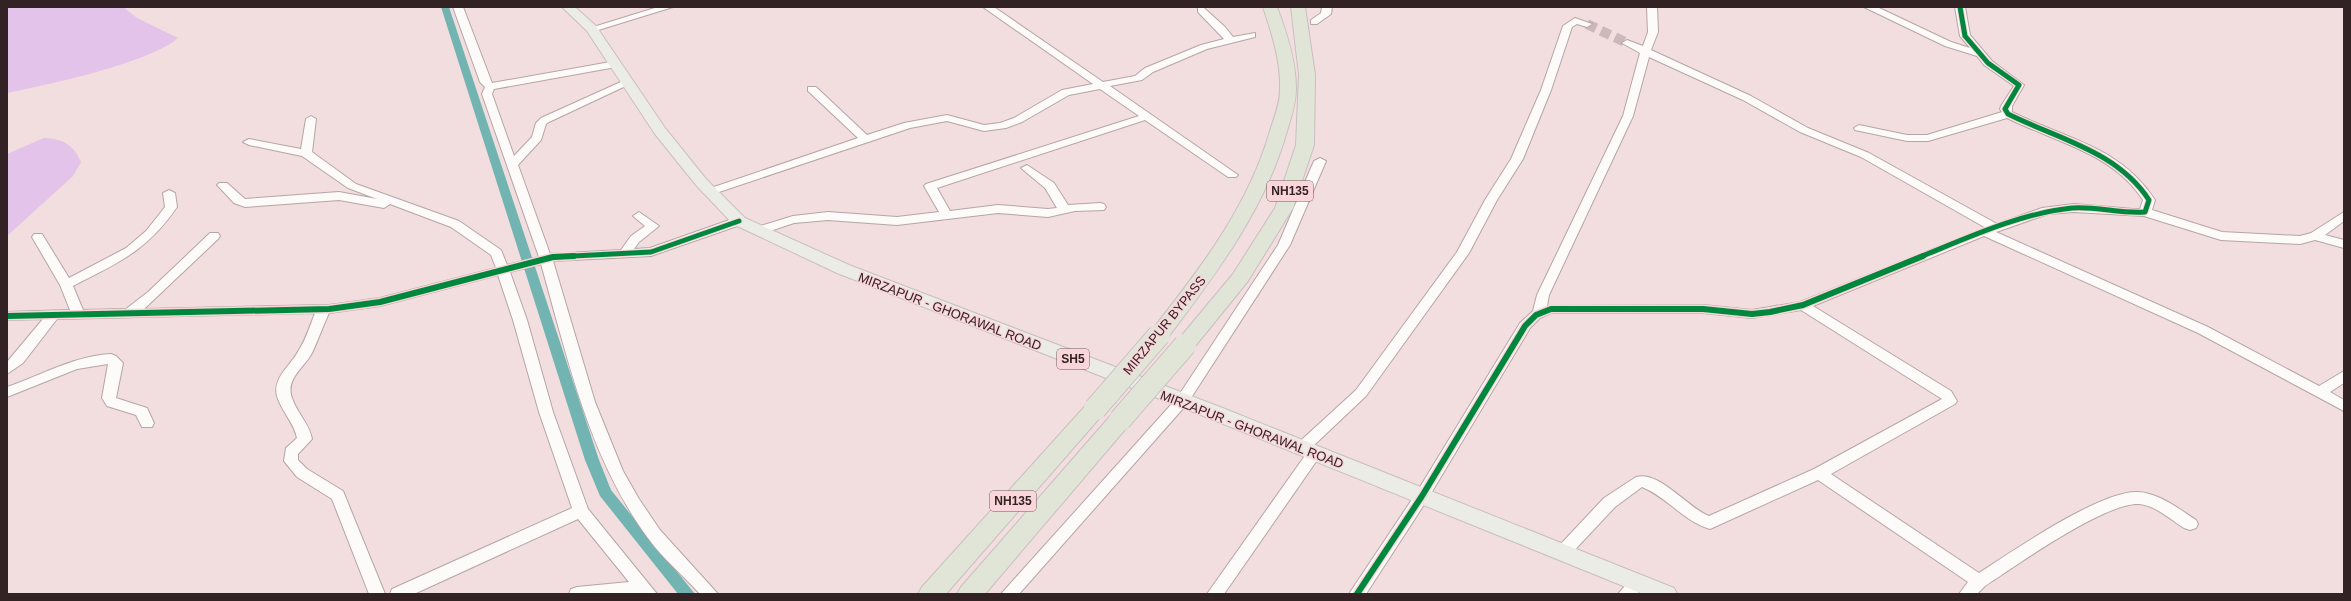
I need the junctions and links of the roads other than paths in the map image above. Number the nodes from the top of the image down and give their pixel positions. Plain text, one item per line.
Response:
1 (458, 7) edge
2 (568, 7) edge
3 (668, 7) edge
4 (988, 7) edge
5 (1270, 7) edge
6 (1298, 7) edge
7 (1327, 7) edge
8 (1652, 7) edge
9 (1869, 7) edge
10 (1960, 7) edge
11 (1201, 10) dead end
12 (1314, 22) dead end
13 (1587, 24) tunnel mouth
14 (592, 29) junction
15 (1252, 35) dead end
16 (1230, 40) junction
17 (1627, 43) tunnel mouth
18 (1646, 51) junction
19 (1980, 54) junction
20 (616, 64) junction
21 (627, 83) junction
22 (1103, 86) junction
23 (490, 87) junction
24 (812, 89) dead end
25 (2008, 114) junction
26 (1148, 116) junction
27 (311, 119) dead end
28 (1858, 128) dead end
29 (865, 139) junction
30 (249, 142) dead end
31 (306, 153) junction
32 (1320, 161) dead end
33 (511, 166) junction
34 (1027, 168) dead end
35 (1232, 175) dead end
36 (223, 186) dead end
37 (709, 192) junction
38 (169, 193) dead end
39 (404, 204) junction
40 (1100, 207) dead end
41 (1063, 209) junction
42 (2144, 212) junction
43 (639, 216) dead end
44 (947, 216) junction
45 (2344, 216) edge
46 (739, 221) junction
47 (758, 231) junction
48 (1992, 231) junction
49 (214, 236) dead end
50 (2315, 236) junction
51 (38, 237) dead end
52 (2344, 244) edge
53 (626, 252) junction
54 (540, 260) junction
55 (504, 270) junction
56 (66, 285) junction
57 (1803, 305) junction
58 (324, 309) junction
59 (1539, 312) junction
60 (130, 313) junction
61 (78, 314) junction
62 (53, 315) junction
63 (7, 316) edge
64 (7, 369) edge
65 (2344, 376) edge
66 (7, 392) edge
67 (2320, 392) junction
68 (1182, 401) junction
69 (2344, 406) edge
70 (147, 423) dead end
71 (1308, 450) junction
72 (1819, 473) junction
73 (1422, 496) junction
74 (581, 511) junction
75 (2190, 524) dead end
76 (1563, 552) junction
77 (1979, 581) junction
78 (1632, 589) edge
79 (646, 591) edge
80 (378, 594) edge
81 (398, 594) edge
82 (577, 594) edge
83 (710, 594) edge
84 (931, 594) edge
85 (970, 594) edge
86 (1009, 594) edge
87 (1216, 594) edge
88 (1357, 594) edge
89 (1666, 594) edge
90 (1967, 594) edge

1 - 23 street
2 - 14 main road, MIRZAPUR - GHORAWAL ROAD / SH5
3 - 14 street
4 - 22 street
5 - 84 highway, MIRZAPUR BYPASS / NH135, bridge
6 - 85 highway, MIRZAPUR BYPASS / NH135, bridge
7 - 12 street
8 - 18 street
9 - 19 street
10 - 19 street
11 - 16 street
13 - 71 street
14 - 20 main road, MIRZAPUR - GHORAWAL ROAD / SH5
15 - 16 street
16 - 22 street
17 - 18 street
18 - 48 street
18 - 59 street
19 - 25 street
20 - 21 main road, MIRZAPUR - GHORAWAL ROAD / SH5
20 - 23 street
21 - 33 street
21 - 37 main road, MIRZAPUR - GHORAWAL ROAD / SH5
22 - 26 street
22 - 29 street
23 - 33 street
24 - 29 street
25 - 28 street
25 - 42 street
26 - 35 street
26 - 44 street
27 - 31 street
29 - 37 street
30 - 31 street
31 - 39 street
32 - 68 street
33 - 54 street
34 - 41 street
36 - 39 street
37 - 46 main road, MIRZAPUR - GHORAWAL ROAD / SH5
38 - 56 street
39 - 55 street
40 - 41 street
41 - 44 street
42 - 48 street
42 - 50 street
43 - 53 street
44 - 47 street
45 - 50 street
46 - 47 main road, MIRZAPUR - GHORAWAL ROAD / SH5
46 - 53 street
47 - 68 main road, MIRZAPUR - GHORAWAL ROAD / SH5
48 - 57 street
48 - 67 street
49 - 60 street
50 - 52 street
51 - 56 street
53 - 54 street
54 - 55 street
54 - 83 street
55 - 58 street
55 - 74 street
56 - 61 street
57 - 59 street
57 - 72 street
58 - 60 street
58 - 80 street
59 - 73 street
60 - 61 street
61 - 62 street
62 - 63 street
62 - 64 street
65 - 67 street
66 - 70 street
67 - 69 street
68 - 71 main road, MIRZAPUR - GHORAWAL ROAD / SH5
68 - 86 street
71 - 73 main road, MIRZAPUR - GHORAWAL ROAD / SH5
71 - 87 street
72 - 76 street
72 - 77 street
73 - 76 main road, MIRZAPUR - GHORAWAL ROAD / SH5
73 - 88 street
74 - 79 street
74 - 81 street
75 - 77 street
76 - 78 main road, MIRZAPUR - GHORAWAL ROAD / SH5
77 - 90 street
78 - 89 main road, MIRZAPUR - GHORAWAL ROAD / SH5
79 - 82 street

